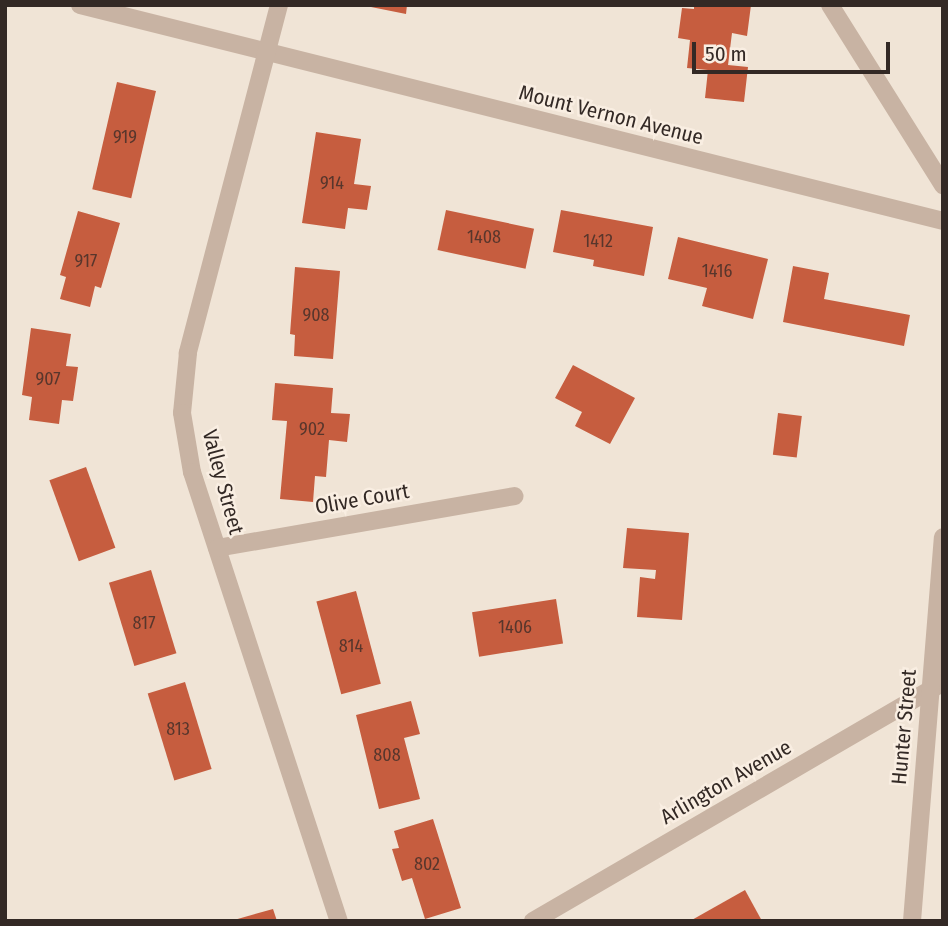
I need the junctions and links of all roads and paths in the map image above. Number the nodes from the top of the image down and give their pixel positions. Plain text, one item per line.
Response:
1 (80, 5) edge
2 (279, 5) edge
3 (830, 5) edge
4 (268, 53) junction
5 (943, 185) edge
6 (943, 220) edge
7 (514, 496) dead end
8 (943, 537) edge
9 (217, 548) junction
10 (936, 686) edge
11 (339, 921) edge
12 (533, 921) edge
13 (912, 921) edge

1 - 4 street, Mount Vernon Avenue
2 - 4 street, Valley Street
3 - 5 street
4 - 6 street, Mount Vernon Avenue
4 - 9 street, Valley Street
7 - 9 street, Olive Court
8 - 10 street, Hunter Street
9 - 11 street, Valley Street
10 - 12 street, Arlington Avenue
10 - 13 street, Hunter Street

